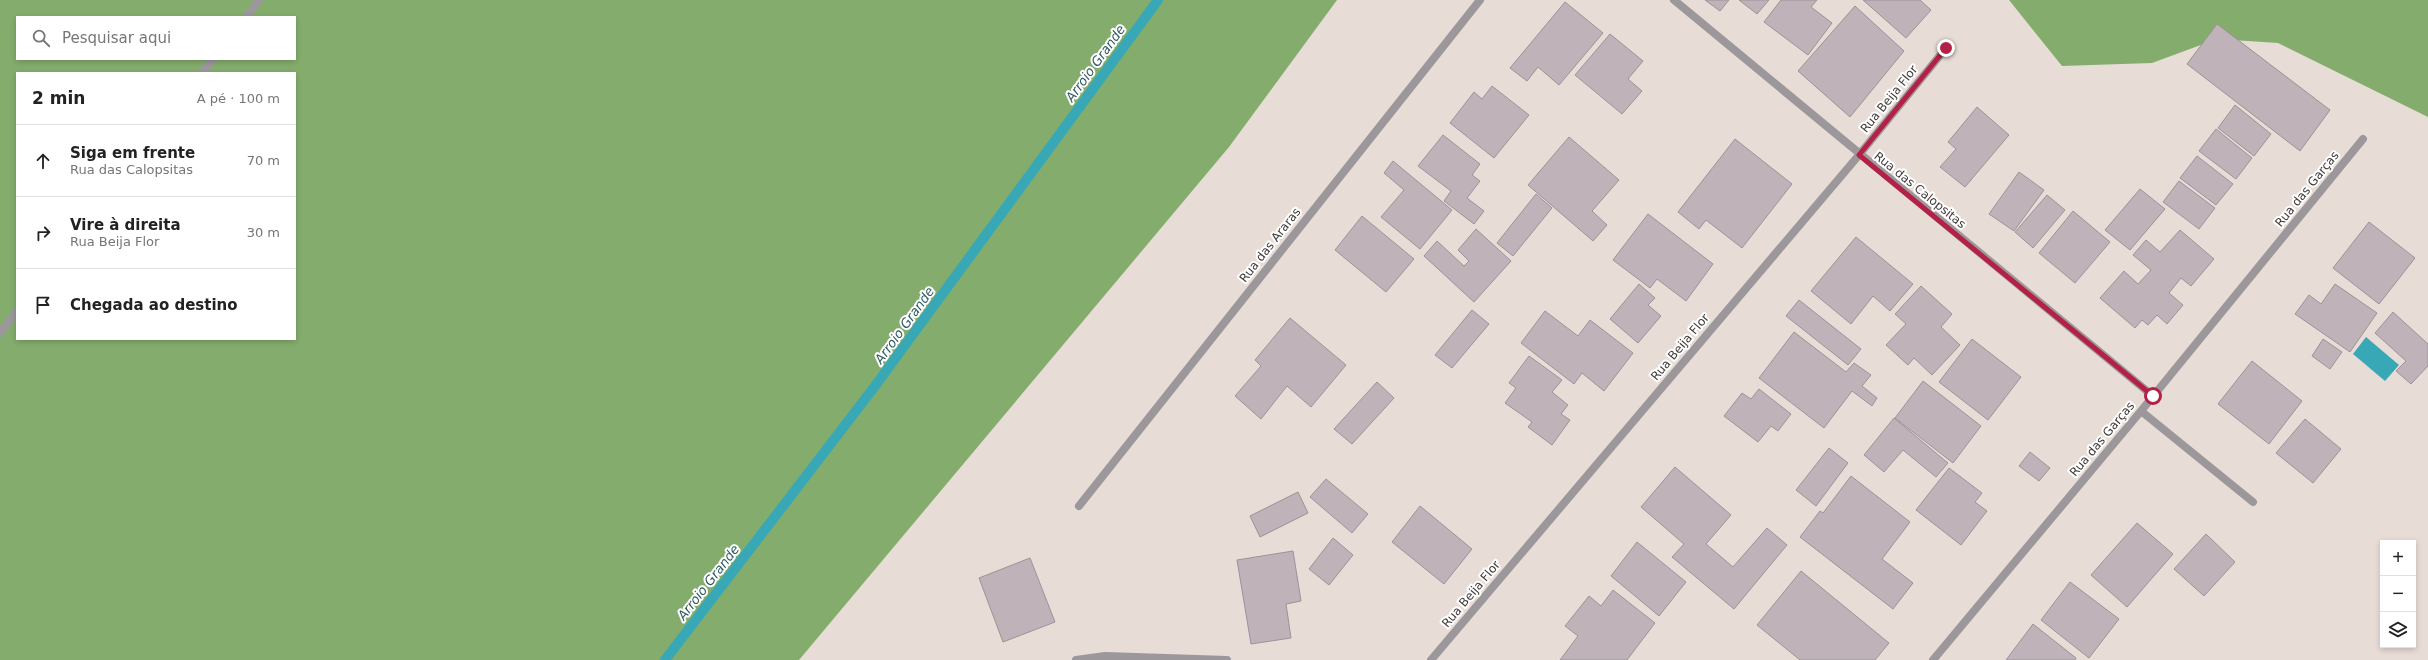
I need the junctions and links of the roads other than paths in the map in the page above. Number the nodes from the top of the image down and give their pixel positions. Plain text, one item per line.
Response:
1 (259, 0) edge
2 (1480, 0) edge
3 (1674, 0) edge
4 (247, 16) edge
5 (1946, 48) dead end
6 (212, 60) edge
7 (203, 72) edge
8 (2363, 139) dead end
9 (1859, 155) junction
10 (16, 312) edge
11 (0, 333) edge
12 (2153, 396) junction
13 (2141, 411) junction
14 (2253, 502) dead end
15 (1079, 506) dead end
16 (1076, 660) edge
17 (1227, 660) edge
18 (1431, 660) edge
19 (1933, 660) edge

1 - 4 street
2 - 15 street, Rua das Araras
3 - 9 street, Rua das Calopsitas
5 - 9 street, Rua Beija Flor
6 - 7 street
8 - 12 street, Rua das Garças
9 - 12 street, Rua das Calopsitas
9 - 18 street, Rua Beija Flor
10 - 11 street
12 - 13 street, Rua das Garças
13 - 14 street
13 - 19 street, Rua das Garças
16 - 17 street

